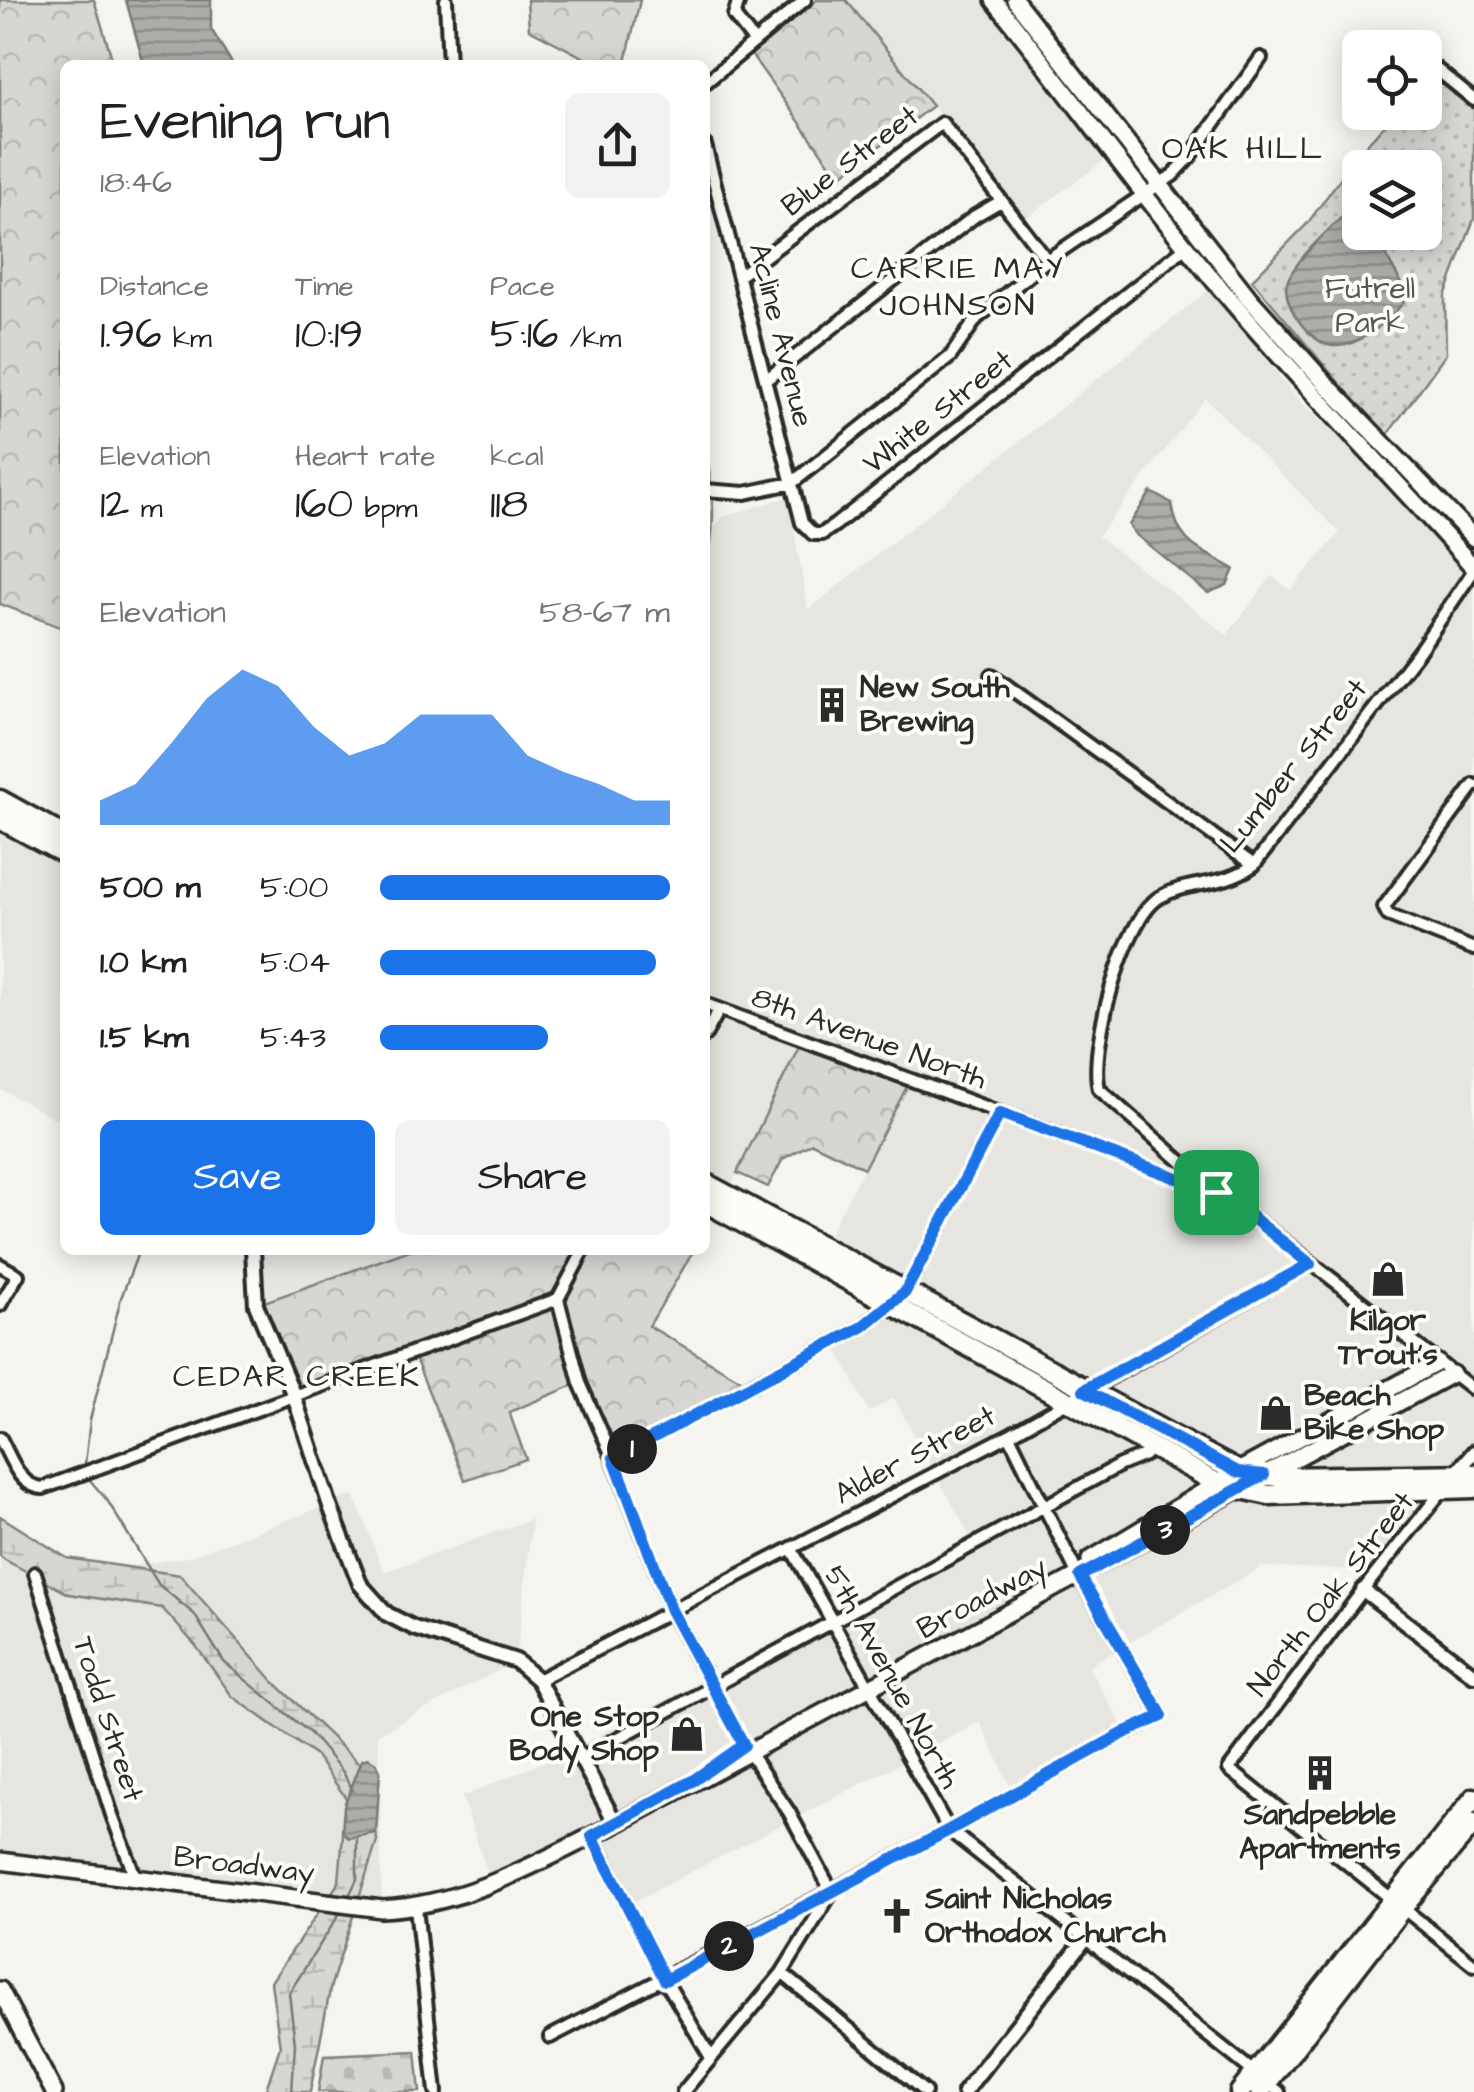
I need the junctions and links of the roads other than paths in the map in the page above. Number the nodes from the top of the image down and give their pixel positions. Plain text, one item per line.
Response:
1 (446, 0) edge
2 (739, 0) edge
3 (805, 0) edge
4 (994, 0) edge
5 (1015, 0) edge
6 (754, 40) junction
7 (1261, 58) dead end
8 (449, 60) edge
9 (1442, 73) edge
10 (710, 79) edge
11 (1474, 100) edge
12 (710, 164) edge
13 (1158, 184) junction
14 (1142, 194) junction
15 (1000, 202) junction
16 (1186, 247) junction
17 (1047, 260) junction
18 (740, 275) junction
19 (767, 379) junction
20 (792, 483) junction
21 (710, 490) edge
22 (813, 534) joint
23 (1474, 538) edge
24 (1474, 569) edge
25 (992, 676) dead end
26 (1474, 785) edge
27 (0, 800) edge
28 (0, 819) edge
29 (60, 833) edge
30 (60, 851) edge
31 (1254, 865) junction
32 (1474, 949) edge
33 (710, 1006) edge
34 (719, 1010) junction
35 (710, 1026) edge
36 (1000, 1113) junction
37 (710, 1186) edge
38 (1216, 1192) junction
39 (710, 1204) edge
40 (254, 1255) edge
41 (581, 1255) edge
42 (1310, 1264) junction
43 (0, 1265) edge
44 (558, 1298) junction
45 (898, 1298) junction
46 (0, 1306) edge
47 (1437, 1363) junction
48 (1452, 1374) junction
49 (1474, 1390) edge
50 (1077, 1395) junction
51 (294, 1396) junction
52 (1008, 1435) junction
53 (0, 1438) edge
54 (1152, 1445) junction
55 (1474, 1452) edge
56 (614, 1458) junction
57 (1264, 1475) junction
58 (1458, 1479) edge
59 (1238, 1480) junction
60 (1218, 1484) junction
61 (1474, 1488) edge
62 (1044, 1507) junction
63 (791, 1548) junction
64 (35, 1573) dead end
65 (1078, 1573) junction
66 (1363, 1590) junction
67 (671, 1610) junction
68 (833, 1622) junction
69 (1474, 1675) edge
70 (538, 1680) junction
71 (868, 1684) junction
72 (712, 1686) junction
73 (747, 1749) junction
74 (580, 1759) junction
75 (1474, 1798) edge
76 (1474, 1823) edge
77 (616, 1824) junction
78 (949, 1830) junction
79 (592, 1836) junction
80 (0, 1862) edge
81 (136, 1880) junction
82 (832, 1892) junction
83 (1398, 1904) junction
84 (416, 1908) junction
85 (1087, 1936) junction
86 (1474, 1965) edge
87 (782, 1973) junction
88 (665, 1980) junction
89 (0, 1990) edge
90 (550, 2038) dead end
91 (710, 2056) junction
92 (1266, 2085) edge
93 (54, 2092) edge
94 (436, 2092) edge
95 (683, 2092) edge
96 (925, 2092) edge
97 (964, 2092) edge
98 (1240, 2092) edge

1 - 8 street
2 - 6 street
3 - 6 street
4 - 14 main road
5 - 13 main road
6 - 10 street
7 - 13 street
9 - 11 street
12 - 18 street, Acline Avenue
13 - 14 street
13 - 23 main road
14 - 16 main road
14 - 17 street
15 - 17 street
15 - 18 street, Blue Street
15 - 19 street
16 - 22 street, White Street
16 - 24 main road
17 - 20 street
18 - 19 street, Acline Avenue
19 - 20 street, Acline Avenue
20 - 21 street
20 - 22 street, Acline Avenue
24 - 31 street, Lumber Street
25 - 31 street
26 - 32 street
27 - 29 main road
28 - 30 main road
31 - 38 street, Lumber Street
33 - 34 street, 8th Avenue North
34 - 35 street
34 - 36 street, 8th Avenue North
36 - 38 street, 8th Avenue North
36 - 45 street
37 - 45 main road
38 - 42 street, 8th Avenue North
39 - 45 main road
40 - 51 street
41 - 44 street
42 - 47 street, 8th Avenue North
42 - 50 street, Alder Street
43 - 46 street
44 - 51 street
44 - 56 street
45 - 50 main road
45 - 56 street
47 - 48 street, 8th Avenue North
47 - 59 main road, Broadway
48 - 49 street, 8th Avenue North
48 - 57 main road
50 - 52 street, Alder Street
50 - 54 main road
50 - 59 main road
51 - 53 street
51 - 70 street
52 - 62 street
52 - 63 street, Alder Street
54 - 60 main road
54 - 62 street
55 - 58 street, North Oak Street
56 - 67 street
57 - 58 main road
57 - 59 main road
58 - 59 main road
58 - 61 main road
58 - 66 street, North Oak Street
59 - 60 main road
59 - 65 main road, Broadway
60 - 65 main road, Broadway
62 - 65 street
62 - 68 street
63 - 67 street, Alder Street
63 - 68 street, 5th Avenue North
64 - 81 street, Todd Street
65 - 71 main road, Broadway
65 - 78 street
66 - 69 street
66 - 83 street, North Oak Street
67 - 70 street, Alder Street
67 - 72 street
68 - 71 street, 5th Avenue North
68 - 72 street
70 - 74 street
71 - 73 main road, Broadway
71 - 78 street, 5th Avenue North
72 - 73 street
72 - 74 street
73 - 77 main road, Broadway
73 - 82 street
74 - 77 street
75 - 83 main road
76 - 83 main road
77 - 79 main road, Broadway
78 - 82 street
78 - 85 street, 5th Avenue North
79 - 84 main road, Broadway
79 - 88 street
80 - 81 main road, Broadway
81 - 84 main road, Broadway
82 - 87 street
82 - 88 street
83 - 86 street
83 - 92 main road
84 - 94 street
85 - 92 street, 5th Avenue North
85 - 97 street
87 - 91 street
87 - 96 street
88 - 90 street
88 - 91 street
89 - 93 main road
91 - 95 street
92 - 98 main road

